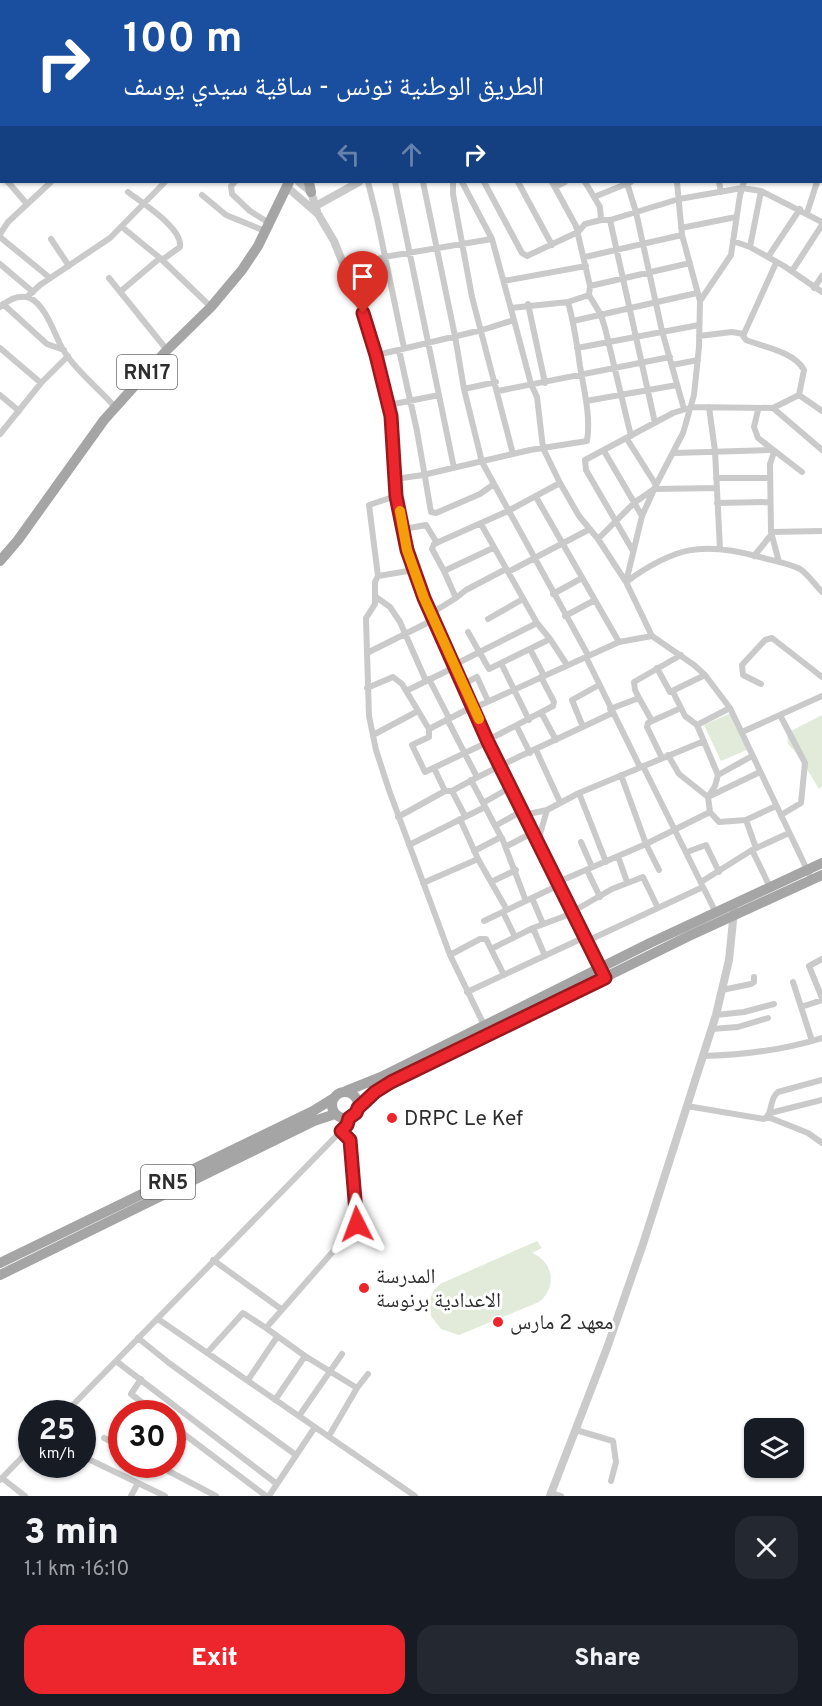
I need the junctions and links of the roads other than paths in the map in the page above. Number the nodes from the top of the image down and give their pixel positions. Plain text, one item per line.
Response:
1 (9, 183) edge
2 (50, 183) edge
3 (164, 183) edge
4 (234, 183) edge
5 (285, 183) edge
6 (354, 183) edge
7 (368, 183) edge
8 (395, 183) edge
9 (423, 183) edge
10 (453, 183) edge
11 (463, 183) edge
12 (485, 183) edge
13 (519, 183) edge
14 (586, 183) edge
15 (625, 183) edge
16 (677, 183) edge
17 (719, 183) edge
18 (818, 183) edge
19 (554, 184) edge
20 (743, 185) edge
21 (310, 187) edge
22 (761, 191) junction
23 (128, 192) dead end
24 (721, 192) junction
25 (202, 195) dead end
26 (594, 197) junction
27 (679, 200) junction
28 (27, 204) junction
29 (144, 204) junction
30 (315, 209) junction
31 (800, 209) junction
32 (636, 212) junction
33 (807, 213) junction
34 (736, 217) junction
35 (601, 220) junction
36 (610, 220) junction
37 (822, 223) edge
38 (123, 227) junction
39 (267, 227) junction
40 (681, 231) junction
41 (578, 232) junction
42 (0, 236) edge
43 (492, 238) junction
44 (51, 239) dead end
45 (733, 241) junction
46 (462, 244) junction
47 (644, 244) junction
48 (552, 245) junction
49 (750, 247) junction
50 (436, 248) junction
51 (616, 249) junction
52 (409, 253) junction
53 (384, 257) junction
54 (585, 257) junction
55 (768, 257) junction
56 (161, 259) junction
57 (776, 262) junction
58 (690, 263) junction
59 (0, 264) edge
60 (69, 266) junction
61 (586, 266) junction
62 (347, 269) junction
63 (792, 271) junction
64 (649, 273) junction
65 (822, 276) edge
66 (50, 278) junction
67 (109, 278) dead end
68 (623, 278) junction
69 (504, 281) junction
70 (590, 286) junction
71 (814, 288) junction
72 (121, 291) junction
73 (822, 292) edge
74 (697, 293) junction
75 (30, 294) junction
76 (589, 295) junction
77 (700, 301) junction
78 (568, 302) junction
79 (657, 302) junction
80 (528, 304) junction
81 (2, 305) edge
82 (211, 307) junction
83 (630, 307) junction
84 (511, 308) junction
85 (601, 315) junction
86 (514, 320) junction
87 (573, 321) junction
88 (699, 325) junction
89 (482, 330) junction
90 (662, 331) junction
91 (744, 334) junction
92 (455, 336) junction
93 (637, 336) junction
94 (699, 336) junction
95 (427, 342) junction
96 (608, 342) junction
97 (0, 348) edge
98 (577, 348) junction
99 (402, 349) junction
100 (167, 350) junction
101 (66, 353) junction
102 (376, 355) junction
103 (698, 360) junction
104 (671, 361) junction
105 (642, 363) junction
106 (615, 370) junction
107 (582, 376) junction
108 (496, 382) junction
109 (41, 383) junction
110 (545, 383) junction
111 (531, 384) junction
112 (676, 385) junction
113 (464, 389) junction
114 (498, 391) junction
115 (649, 391) junction
116 (0, 395) edge
117 (439, 395) junction
118 (799, 395) junction
119 (621, 396) junction
120 (410, 400) junction
121 (586, 401) junction
122 (389, 405) junction
123 (115, 407) junction
124 (692, 407) junction
125 (709, 407) junction
126 (773, 408) junction
127 (684, 409) junction
128 (758, 410) junction
129 (19, 411) junction
130 (822, 411) edge
131 (655, 423) junction
132 (0, 434) edge
133 (629, 437) junction
134 (587, 441) junction
135 (543, 448) junction
136 (822, 450) edge
137 (604, 451) junction
138 (716, 451) junction
139 (772, 451) junction
140 (674, 453) junction
141 (513, 454) junction
142 (590, 456) junction
143 (482, 462) junction
144 (454, 468) junction
145 (802, 472) dead end
146 (423, 475) junction
147 (716, 478) junction
148 (770, 478) junction
149 (395, 479) junction
150 (560, 483) junction
151 (494, 484) junction
152 (655, 487) junction
153 (717, 488) junction
154 (396, 496) junction
155 (536, 496) junction
156 (770, 502) junction
157 (634, 503) junction
158 (717, 503) junction
159 (508, 511) junction
160 (642, 516) junction
161 (616, 521) junction
162 (481, 524) junction
163 (404, 529) junction
164 (590, 529) junction
165 (822, 531) edge
166 (771, 534) junction
167 (598, 539) junction
168 (437, 543) junction
169 (562, 544) junction
170 (493, 548) junction
171 (720, 549) junction
172 (633, 551) junction
173 (754, 556) junction
174 (534, 559) junction
175 (0, 561) edge
176 (779, 562) junction
177 (414, 570) junction
178 (444, 571) junction
179 (507, 571) junction
180 (378, 576) junction
181 (582, 578) junction
182 (626, 582) junction
183 (822, 592) edge
184 (553, 594) junction
185 (376, 597) junction
186 (456, 598) junction
187 (523, 598) junction
188 (596, 600) junction
189 (565, 616) junction
190 (432, 617) junction
191 (488, 619) dead end
192 (537, 623) junction
193 (468, 632) dead end
194 (404, 633) junction
195 (652, 636) junction
196 (550, 639) junction
197 (619, 642) junction
198 (530, 649) junction
199 (479, 651) junction
200 (367, 653) junction
201 (681, 655) junction
202 (587, 656) junction
203 (501, 663) junction
204 (567, 665) junction
205 (455, 666) junction
206 (657, 668) junction
207 (705, 675) junction
208 (542, 676) junction
209 (822, 677) edge
210 (427, 680) junction
211 (463, 684) junction
212 (761, 684) dead end
213 (599, 685) junction
214 (368, 688) junction
215 (513, 689) junction
216 (406, 691) junction
217 (673, 692) junction
218 (822, 696) edge
219 (639, 698) junction
220 (488, 701) junction
221 (474, 707) junction
222 (681, 708) junction
223 (730, 708) junction
224 (418, 711) junction
225 (611, 711) junction
226 (542, 714) junction
227 (780, 715) junction
228 (448, 718) junction
229 (529, 720) junction
230 (652, 721) junction
231 (697, 725) junction
232 (516, 727) junction
233 (583, 727) junction
234 (429, 729) junction
235 (742, 732) junction
236 (373, 735) junction
237 (556, 740) junction
238 (488, 741) junction
239 (704, 741) junction
240 (533, 751) junction
241 (465, 753) junction
242 (752, 756) junction
243 (665, 757) junction
244 (501, 765) junction
245 (641, 767) junction
246 (434, 768) junction
247 (760, 772) junction
248 (718, 775) junction
249 (621, 776) junction
250 (474, 778) junction
251 (512, 787) junction
252 (448, 791) junction
253 (579, 793) junction
254 (708, 797) junction
255 (560, 802) junction
256 (484, 805) junction
257 (776, 806) junction
258 (547, 810) junction
259 (710, 812) junction
260 (523, 813) junction
261 (781, 815) junction
262 (398, 817) junction
263 (462, 817) junction
264 (746, 820) junction
265 (495, 826) junction
266 (674, 830) junction
267 (789, 833) junction
268 (536, 836) junction
269 (501, 837) junction
270 (580, 842) dead end
271 (646, 844) junction
272 (409, 845) junction
273 (507, 846) junction
274 (754, 849) junction
275 (474, 851) junction
276 (687, 852) junction
277 (618, 856) junction
278 (478, 859) junction
279 (606, 862) junction
280 (822, 863) edge
281 (590, 869) junction
282 (516, 870) junction
283 (659, 870) dead end
284 (719, 872) junction
285 (814, 875) edge
286 (492, 882) junction
287 (627, 882) junction
288 (423, 883) junction
289 (559, 884) junction
290 (702, 884) junction
291 (770, 888) junction
292 (600, 897) junction
293 (529, 899) junction
294 (734, 905) junction
295 (658, 908) junction
296 (505, 911) junction
297 (572, 911) junction
298 (734, 916) junction
299 (718, 917) junction
300 (484, 921) dead end
301 (543, 924) junction
302 (533, 928) junction
303 (515, 937) junction
304 (586, 939) junction
305 (491, 949) junction
306 (450, 955) junction
307 (545, 956) junction
308 (822, 959) edge
309 (603, 973) junction
310 (504, 975) junction
311 (754, 977) dead end
312 (793, 982) dead end
313 (722, 990) junction
314 (467, 992) junction
315 (822, 999) edge
316 (774, 1004) dead end
317 (801, 1007) junction
318 (716, 1015) junction
319 (768, 1018) dead end
320 (484, 1025) junction
321 (711, 1029) junction
322 (822, 1038) edge
323 (812, 1041) junction
324 (702, 1056) junction
325 (822, 1080) edge
326 (346, 1091) junction
327 (334, 1098) junction
328 (822, 1100) edge
329 (687, 1106) junction
330 (358, 1108) junction
331 (769, 1115) junction
332 (342, 1122) junction
333 (822, 1143) edge
334 (213, 1260) junction
335 (0, 1263) edge
336 (0, 1275) edge
337 (281, 1309) junction
338 (158, 1318) junction
339 (266, 1328) junction
340 (277, 1337) junction
341 (138, 1338) junction
342 (207, 1353) junction
343 (342, 1354) dead end
344 (305, 1356) junction
345 (116, 1360) junction
346 (330, 1371) junction
347 (368, 1374) dead end
348 (141, 1379) junction
349 (248, 1380) junction
350 (357, 1388) junction
351 (77, 1400) edge
352 (139, 1400) edge
353 (275, 1400) junction
354 (299, 1416) junction
355 (315, 1427) junction
356 (576, 1430) junction
357 (186, 1435) edge
358 (329, 1436) junction
359 (104, 1438) dead end
360 (108, 1440) edge
361 (296, 1455) junction
362 (18, 1461) edge
363 (96, 1463) edge
364 (182, 1478) edge
365 (1, 1479) edge
366 (611, 1481) dead end
367 (138, 1483) junction
368 (277, 1484) junction
369 (551, 1494) edge
370 (25, 1496) edge
371 (131, 1496) edge
372 (165, 1496) edge
373 (216, 1496) edge
374 (268, 1496) edge
375 (415, 1496) edge
376 (561, 1496) edge

1 - 28 street
2 - 28 street
3 - 29 street
4 - 39 street
5 - 30 street
5 - 39 main road, RN17
6 - 30 street
7 - 53 street
8 - 52 street
9 - 50 street
10 - 46 street
11 - 43 street
12 - 48 street
13 - 48 street
14 - 26 street
15 - 26 street
15 - 32 street
16 - 27 street
17 - 24 street
18 - 33 street
19 - 41 street
20 - 22 street
20 - 24 street
20 - 34 street
21 - 30 street
22 - 31 street
22 - 49 street
23 - 29 street
24 - 27 street
25 - 39 street
26 - 35 street
27 - 32 street
27 - 40 street
28 - 42 street
29 - 38 street
29 - 56 street
30 - 62 street
31 - 33 street
31 - 55 street
32 - 36 street
32 - 47 street
33 - 37 street
34 - 40 street
34 - 45 street
35 - 36 street
35 - 41 street
36 - 51 street
37 - 63 street
38 - 56 street
38 - 60 street
39 - 82 main road, RN17
40 - 47 street
40 - 58 street
41 - 48 street
41 - 54 street
42 - 66 street
43 - 46 street
43 - 69 street
44 - 60 street
45 - 49 street
45 - 77 street
46 - 50 street
46 - 89 street
47 - 51 street
47 - 64 street
49 - 55 street
50 - 52 street
50 - 92 street
51 - 54 street
51 - 68 street
52 - 53 street
52 - 95 street
53 - 62 street
53 - 99 street
54 - 61 street
55 - 57 street
56 - 72 street
56 - 82 street
57 - 63 street
57 - 91 street
58 - 64 street
58 - 74 street
59 - 75 street
60 - 66 street
61 - 69 street
61 - 70 street
62 - 102 street
63 - 71 street
64 - 68 street
64 - 79 street
65 - 71 street
66 - 75 street
67 - 72 street
68 - 70 street
68 - 83 street
69 - 84 street
70 - 76 street
71 - 73 street
72 - 100 street
74 - 77 street
74 - 79 street
75 - 81 street
75 - 101 street
76 - 78 street
76 - 85 street
77 - 88 street
78 - 80 street
78 - 87 street
79 - 83 street
79 - 90 street
80 - 84 street
80 - 110 street
81 - 101 street
82 - 100 main road, RN17
83 - 85 street
83 - 93 street
84 - 86 street
85 - 87 street
85 - 96 street
86 - 89 street
86 - 111 street
87 - 98 street
88 - 90 street
88 - 94 street
89 - 92 street
89 - 108 street
90 - 93 street
90 - 104 street
91 - 94 street
91 - 118 street
92 - 95 street
92 - 113 street
93 - 96 street
93 - 105 street
94 - 103 street
95 - 99 street
95 - 117 street
96 - 98 street
96 - 106 street
97 - 109 street
98 - 107 street
99 - 102 street
99 - 120 street
100 - 123 main road, RN17
101 - 109 street
101 - 123 street
102 - 122 street
103 - 104 street
103 - 124 street
104 - 105 street
104 - 112 street
105 - 106 street
105 - 115 street
106 - 107 street
106 - 119 street
107 - 110 street
107 - 121 street
108 - 113 street
108 - 114 street
109 - 129 street
110 - 111 street
111 - 114 street
111 - 135 street
112 - 115 street
112 - 127 street
113 - 143 street
114 - 141 street
115 - 119 street
115 - 131 street
116 - 129 street
117 - 120 street
117 - 144 street
118 - 126 street
118 - 130 street
119 - 121 street
119 - 133 street
120 - 122 street
120 - 146 street
121 - 134 street
122 - 149 street
123 - 175 main road, RN17
124 - 125 street
124 - 127 street
124 - 140 street
125 - 128 street
125 - 138 street
126 - 128 street
126 - 136 street
127 - 131 street
128 - 139 street
129 - 132 street
131 - 133 street
133 - 137 street
133 - 152 street
134 - 135 street
134 - 142 street
135 - 141 street
135 - 150 street
137 - 142 street
137 - 157 street
138 - 139 street
138 - 140 street
138 - 147 street
139 - 145 street
139 - 148 street
140 - 152 street
141 - 143 street
142 - 161 street
143 - 144 street
143 - 151 street
144 - 146 street
146 - 149 street
146 - 151 street
147 - 148 street
147 - 153 street
148 - 156 street
149 - 154 street
150 - 155 street
150 - 164 street
151 - 159 street
152 - 153 street
152 - 157 street
152 - 160 street
153 - 158 street
154 - 163 street
154 - 180 street
155 - 159 street
155 - 169 street
156 - 158 street
156 - 166 street
157 - 160 street
157 - 161 street
158 - 171 street
159 - 162 street
159 - 174 street
160 - 172 street
161 - 167 street
161 - 172 street
162 - 168 street
162 - 170 street
163 - 168 street
163 - 177 street
164 - 167 street
164 - 169 street
165 - 166 street
166 - 173 street
166 - 176 street
167 - 182 street
168 - 178 street
169 - 174 street
169 - 181 street
170 - 178 street
170 - 179 street
171 - 173 street
171 - 182 street
172 - 182 street
173 - 176 street
174 - 179 street
174 - 184 street
176 - 183 street
177 - 180 street
177 - 190 street
178 - 186 street
179 - 186 street
179 - 187 street
180 - 185 street
181 - 184 street
181 - 188 street
182 - 195 street
184 - 189 street
185 - 194 street
185 - 200 street
186 - 190 street
187 - 191 street
187 - 192 street
188 - 189 street
188 - 197 street
189 - 202 street
190 - 194 street
190 - 205 street
192 - 196 street
192 - 199 street
193 - 199 street
194 - 200 street
194 - 210 street
195 - 197 street
195 - 201 street
196 - 198 street
196 - 204 street
197 - 202 street
198 - 203 street
198 - 208 street
199 - 203 street
199 - 205 street
200 - 214 street
201 - 206 street
201 - 207 street
202 - 204 street
202 - 213 street
203 - 215 street
204 - 208 street
205 - 210 street
205 - 211 street
206 - 217 street
206 - 219 street
207 - 217 street
207 - 223 street
208 - 215 street
208 - 226 street
209 - 212 street
210 - 216 street
210 - 228 street
211 - 220 street
211 - 221 street
213 - 225 street
213 - 233 street
214 - 216 street
214 - 236 street
215 - 220 street
215 - 229 street
216 - 224 street
217 - 222 street
218 - 227 street
219 - 225 street
219 - 230 street
220 - 221 street
221 - 228 street
221 - 238 street
222 - 230 street
222 - 231 street
223 - 231 street
223 - 235 street
224 - 234 street
224 - 236 street
225 - 233 street
225 - 245 street
226 - 229 street
226 - 237 street
227 - 235 street
227 - 261 street
228 - 234 street
228 - 241 street
229 - 232 street
230 - 243 street
231 - 239 street
232 - 238 street
232 - 240 street
233 - 237 street
234 - 246 street
235 - 242 street
236 - 262 street
237 - 240 street
238 - 241 street
238 - 244 street
239 - 243 street
239 - 248 street
240 - 244 street
240 - 255 street
241 - 246 street
241 - 250 street
242 - 247 street
242 - 248 street
243 - 245 street
243 - 254 street
244 - 250 street
244 - 251 street
245 - 249 street
245 - 266 street
246 - 252 street
247 - 254 street
247 - 257 street
248 - 254 street
249 - 253 street
249 - 271 street
250 - 252 street
250 - 256 street
251 - 256 street
251 - 260 street
252 - 262 street
252 - 263 street
253 - 255 street
253 - 279 street
254 - 259 street
255 - 258 street
256 - 263 street
256 - 265 street
257 - 261 street
257 - 264 street
258 - 260 street
258 - 268 street
259 - 264 street
259 - 266 street
260 - 265 street
260 - 268 street
261 - 267 street
262 - 272 street
263 - 272 street
263 - 275 street
264 - 274 street
265 - 269 street
266 - 271 street
266 - 276 street
267 - 274 street
267 - 285 street
268 - 273 street
268 - 289 street
269 - 273 street
269 - 275 street
270 - 281 street
271 - 277 street
271 - 283 street
272 - 288 street
273 - 282 street
274 - 284 street
274 - 291 street
275 - 278 street
276 - 284 street
276 - 290 street
277 - 279 street
277 - 287 street
278 - 286 street
278 - 288 street
279 - 281 street
280 - 285 main road, RN5
281 - 289 street
281 - 292 street
282 - 286 street
282 - 293 street
284 - 290 street
285 - 291 main road, RN5
285 - 298 main road, RN5
286 - 296 street
287 - 292 street
287 - 295 street
288 - 306 street
289 - 293 street
289 - 297 street
290 - 295 street
290 - 299 street
291 - 294 main road, RN5
292 - 297 street
293 - 296 street
293 - 301 street
294 - 298 street
294 - 299 main road, RN5
295 - 304 street
296 - 300 street
296 - 303 street
297 - 301 street
297 - 304 street
298 - 299 main road, RN5
298 - 313 street
299 - 309 main road, RN5
301 - 302 street
302 - 303 street
302 - 307 street
303 - 305 street
304 - 307 street
304 - 309 street
305 - 306 street
305 - 310 street
306 - 314 street
307 - 310 street
308 - 315 street
309 - 320 main road, RN5
309 - 330 main road, RN5
310 - 314 street
311 - 313 street
312 - 317 street
313 - 318 street
314 - 320 street
315 - 317 street
316 - 318 street
317 - 323 street
318 - 321 street
319 - 321 street
320 - 326 main road, RN5
321 - 324 street
322 - 323 street
323 - 324 street
324 - 329 street
325 - 331 street
326 - 327 main road, RN5
326 - 330 main road
327 - 332 main road
327 - 335 main road, RN5
328 - 331 street
329 - 331 street
329 - 356 street
330 - 332 main road, RN5
331 - 333 street
332 - 334 street
332 - 336 main road, RN5
332 - 337 street
334 - 337 street
334 - 338 street
337 - 339 street
338 - 341 street
338 - 342 street
339 - 340 street
339 - 342 street
340 - 344 street
340 - 349 street
341 - 345 street
341 - 361 street
342 - 349 street
343 - 346 street
344 - 346 street
344 - 353 street
345 - 348 street
345 - 351 street
346 - 350 street
346 - 354 street
347 - 350 street
348 - 352 street
348 - 368 street
349 - 353 street
350 - 358 street
353 - 354 street
354 - 355 street
355 - 358 street
355 - 361 street
356 - 366 street
356 - 369 street
357 - 374 street
358 - 375 street
359 - 360 street
361 - 368 street
362 - 365 street
363 - 367 street
364 - 373 street
365 - 370 street
367 - 371 street
367 - 372 street
368 - 374 street
369 - 376 street

